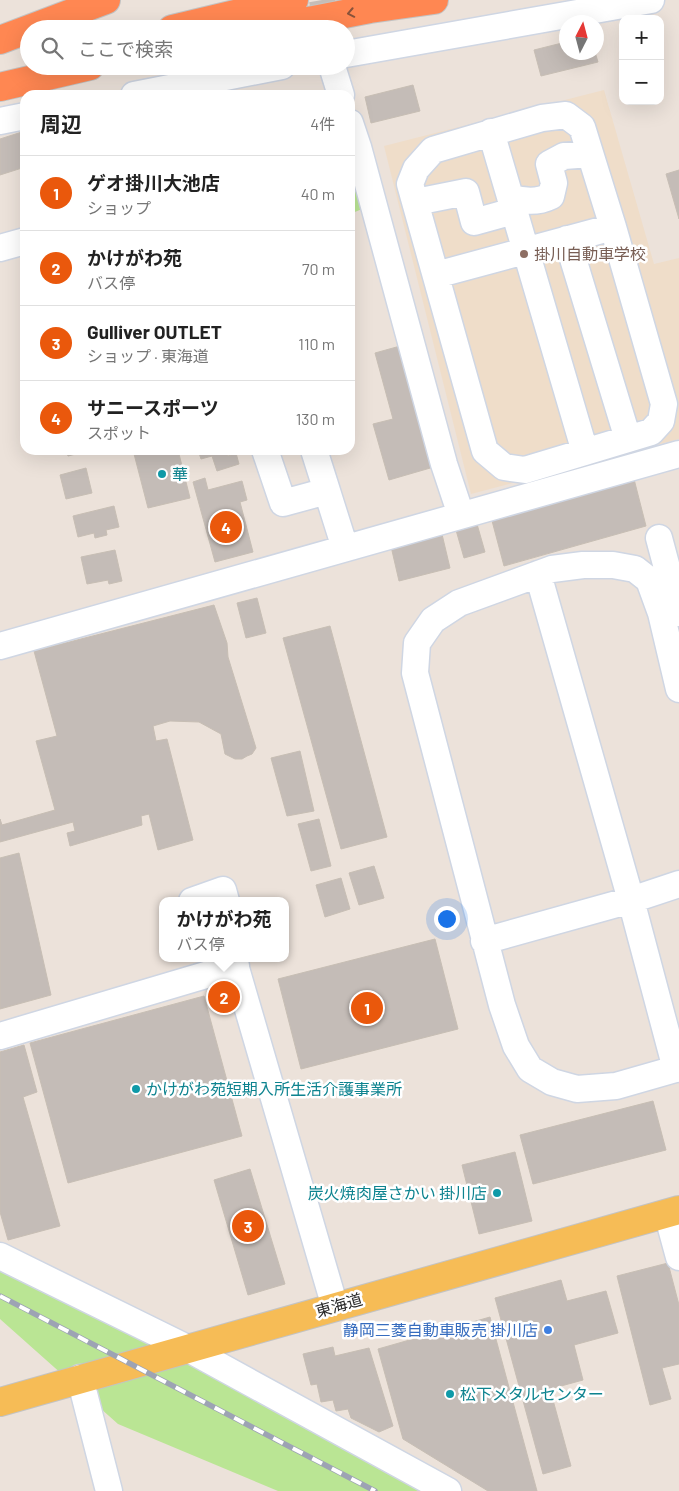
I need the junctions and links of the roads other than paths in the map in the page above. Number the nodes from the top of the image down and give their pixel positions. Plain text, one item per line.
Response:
1 (106, 0) edge
2 (294, 0) edge
3 (434, 0) edge
4 (651, 0) edge
5 (53, 20) edge
6 (210, 20) edge
7 (313, 20) edge
8 (20, 32) edge
9 (0, 40) edge
10 (355, 52) edge
11 (20, 64) edge
12 (0, 69) edge
13 (51, 75) edge
14 (236, 75) edge
15 (335, 75) edge
16 (0, 87) edge
17 (160, 90) edge
18 (339, 90) edge
19 (20, 117) edge
20 (0, 121) edge
21 (491, 132) junction
22 (355, 152) edge
23 (590, 154) junction
24 (416, 202) junction
25 (512, 204) junction
26 (613, 227) junction
27 (567, 239) junction
28 (20, 242) edge
29 (0, 248) edge
30 (525, 250) junction
31 (436, 275) junction
32 (628, 439) junction
33 (585, 452) junction
34 (679, 454) edge
35 (267, 455) edge
36 (316, 455) edge
37 (327, 491) junction
38 (461, 515) junction
39 (658, 538) dead end
40 (346, 548) junction
41 (538, 574) junction
42 (679, 613) edge
43 (0, 646) edge
44 (679, 689) edge
45 (679, 884) edge
46 (203, 897) edge
47 (225, 897) edge
48 (631, 900) junction
49 (484, 941) junction
50 (235, 962) edge
51 (0, 1036) edge
52 (678, 1068) edge
53 (673, 1211) edge
54 (0, 1256) edge
55 (679, 1257) edge
56 (335, 1307) junction
57 (187, 1348) junction
58 (80, 1378) junction
59 (0, 1402) edge
60 (109, 1491) edge
61 (448, 1491) edge

1 - 5 highway
2 - 6 highway
3 -> 7 highway
4 - 10 street
8 - 9 highway
11 - 12 highway
13 - 16 highway
14 - 17 street
15 - 18 street
19 - 20 street
21 - 23 street
21 - 24 street
21 - 25 street
22 - 38 street
23 - 25 street
23 - 26 street
24 - 25 street
24 - 31 street
25 - 30 street
26 - 27 street
26 - 32 street
27 - 30 street
27 - 32 street
28 - 29 street
30 - 31 street
30 - 33 street
31 - 33 street
32 - 33 street
34 - 38 street
35 - 37 street
36 - 37 street
37 - 40 street
38 - 40 street
39 - 42 street
40 - 43 street
41 - 44 street
41 - 48 street
41 - 49 street
45 - 48 street
46 - 47 street
48 - 49 street
48 - 52 street
49 - 52 street
50 - 51 street
50 - 56 street
53 - 55 street
53 - 56 main road, 東海道
54 - 57 street
56 - 57 main road, 東海道
57 - 58 main road, 東海道
57 - 61 street
58 - 59 main road, 東海道
58 - 60 street

